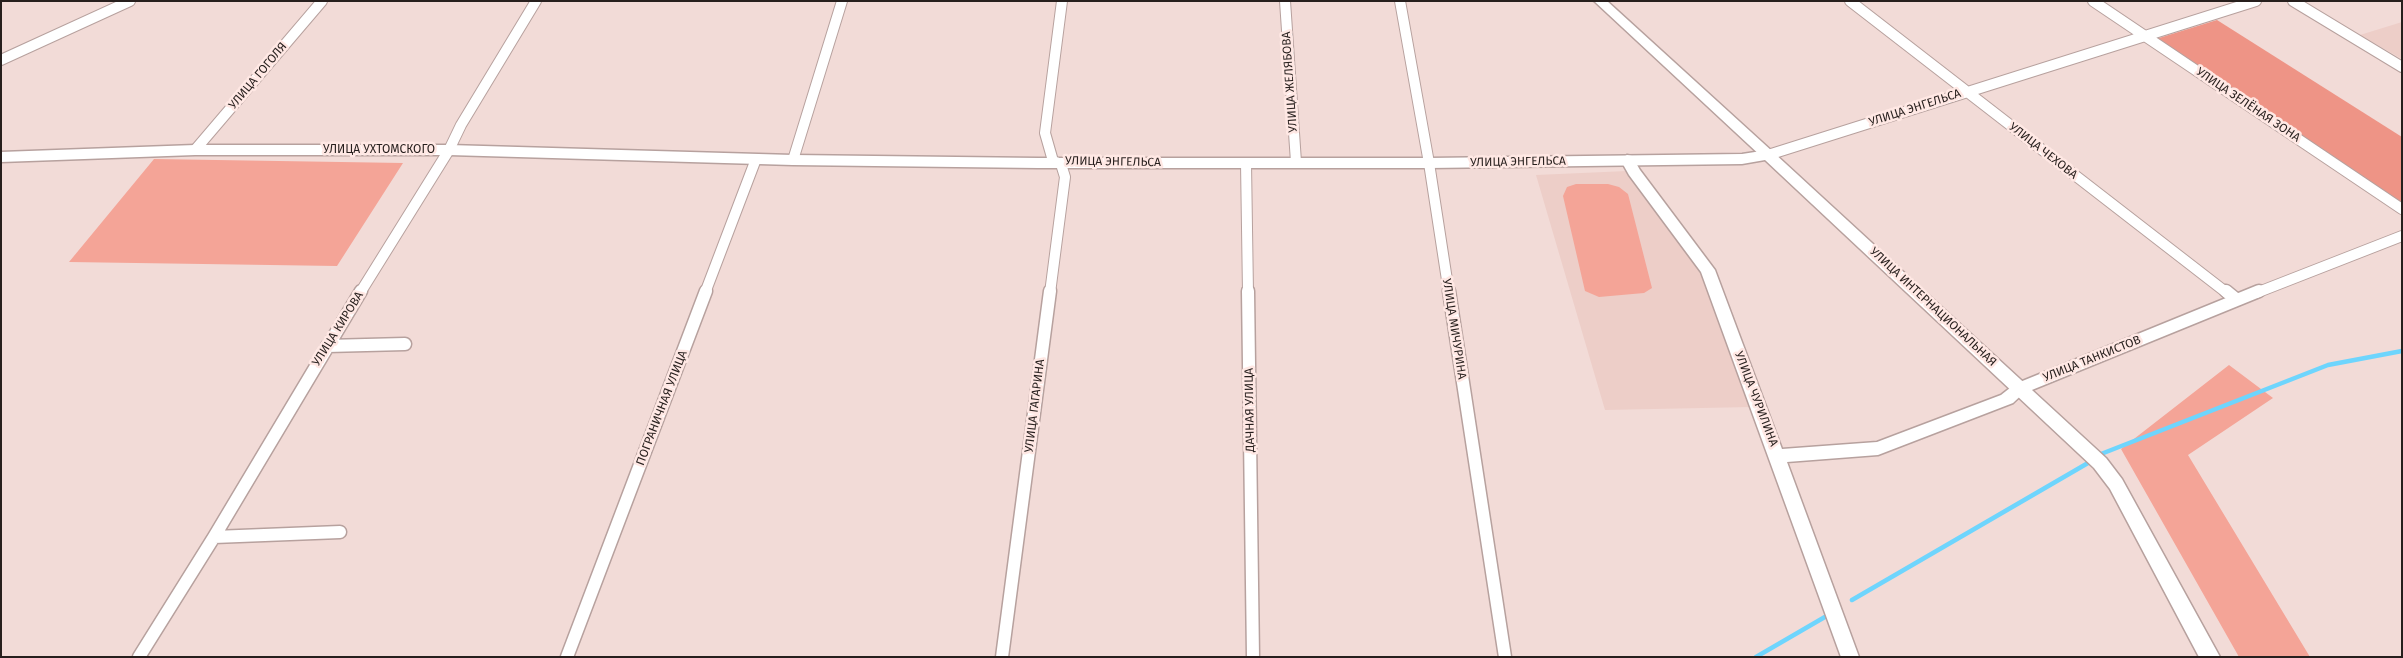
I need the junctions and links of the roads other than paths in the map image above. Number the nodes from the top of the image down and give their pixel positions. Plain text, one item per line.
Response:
1 (130, 1) edge
2 (322, 1) edge
3 (536, 1) edge
4 (842, 1) edge
5 (1062, 1) edge
6 (1285, 1) edge
7 (1400, 1) edge
8 (1600, 1) edge
9 (1850, 1) edge
10 (2093, 1) edge
11 (2256, 1) edge
12 (2293, 1) edge
13 (2144, 35) junction
14 (1, 60) edge
15 (2402, 67) edge
16 (1966, 92) junction
17 (195, 150) junction
18 (449, 150) junction
19 (1768, 155) junction
20 (1, 157) edge
21 (756, 159) junction
22 (1627, 159) junction
23 (793, 160) junction
24 (1053, 161) junction
25 (1296, 162) junction
26 (1246, 163) junction
27 (1429, 164) junction
28 (2402, 208) edge
29 (2402, 236) edge
30 (2237, 300) junction
31 (404, 344) dead end
32 (327, 346) junction
33 (2021, 388) junction
34 (1778, 456) junction
35 (340, 532) dead end
36 (214, 537) junction
37 (139, 657) edge
38 (567, 657) edge
39 (1002, 657) edge
40 (1254, 657) edge
41 (1505, 657) edge
42 (1850, 657) edge
43 (2210, 657) edge

1 - 14 street
2 - 17 street, УЛИЦА ГОГОЛЯ
3 - 18 street, УЛИЦА КИРОВА
4 - 23 street
5 - 24 street
6 - 25 street, УЛИЦА ЖЕЛЯБОВА
7 - 27 street, УЛИЦА МИЧУРИНА
8 - 19 street, УЛИЦА ИНТЕРНАЦИОНАЛЬНАЯ
9 - 16 street, УЛИЦА ЧЕХОВА
10 - 13 street, УЛИЦА ЗЕЛЁНАЯ ЗОНА
11 - 13 street, УЛИЦА ЭНГЕЛЬСА
12 - 15 street
13 - 16 street, УЛИЦА ЭНГЕЛЬСА
13 - 28 street, УЛИЦА ЗЕЛЁНАЯ ЗОНА
16 - 19 street, УЛИЦА ЭНГЕЛЬСА
16 - 30 street, УЛИЦА ЧЕХОВА
17 - 18 main road, УЛИЦА УХТОМСКОГО
17 - 20 main road, УЛИЦА УХТОМСКОГО
18 - 21 main road, УЛИЦА УХТОМСКОГО
18 - 32 street, УЛИЦА КИРОВА
19 - 22 main road, УЛИЦА ЭНГЕЛЬСА
19 - 33 main road, УЛИЦА ИНТЕРНАЦИОНАЛЬНАЯ
21 - 23 main road, УЛИЦА ЭНГЕЛЬСА
21 - 38 street, ПОГРАНИЧНАЯ УЛИЦА
22 - 27 main road, УЛИЦА ЭНГЕЛЬСА
22 - 34 street, УЛИЦА ЧУРИЛИНА
23 - 24 main road, УЛИЦА ЭНГЕЛЬСА
24 - 26 main road, УЛИЦА ЭНГЕЛЬСА
24 - 39 street, УЛИЦА ГАГАРИНА
25 - 26 main road, УЛИЦА ЭНГЕЛЬСА
25 - 27 main road, УЛИЦА ЭНГЕЛЬСА
26 - 40 street, ДАЧНАЯ УЛИЦА
27 - 41 street, УЛИЦА МИЧУРИНА
29 - 30 street, УЛИЦА ТАНКИСТОВ
30 - 33 street, УЛИЦА ТАНКИСТОВ
31 - 32 street
32 - 36 street, УЛИЦА КИРОВА
33 - 34 street, УЛИЦА ТАНКИСТОВ
33 - 43 main road, УЛИЦА ИНТЕРНАЦИОНАЛЬНАЯ
34 - 42 street, УЛИЦА ЧУРИЛИНА
35 - 36 street
36 - 37 street, УЛИЦА КИРОВА

